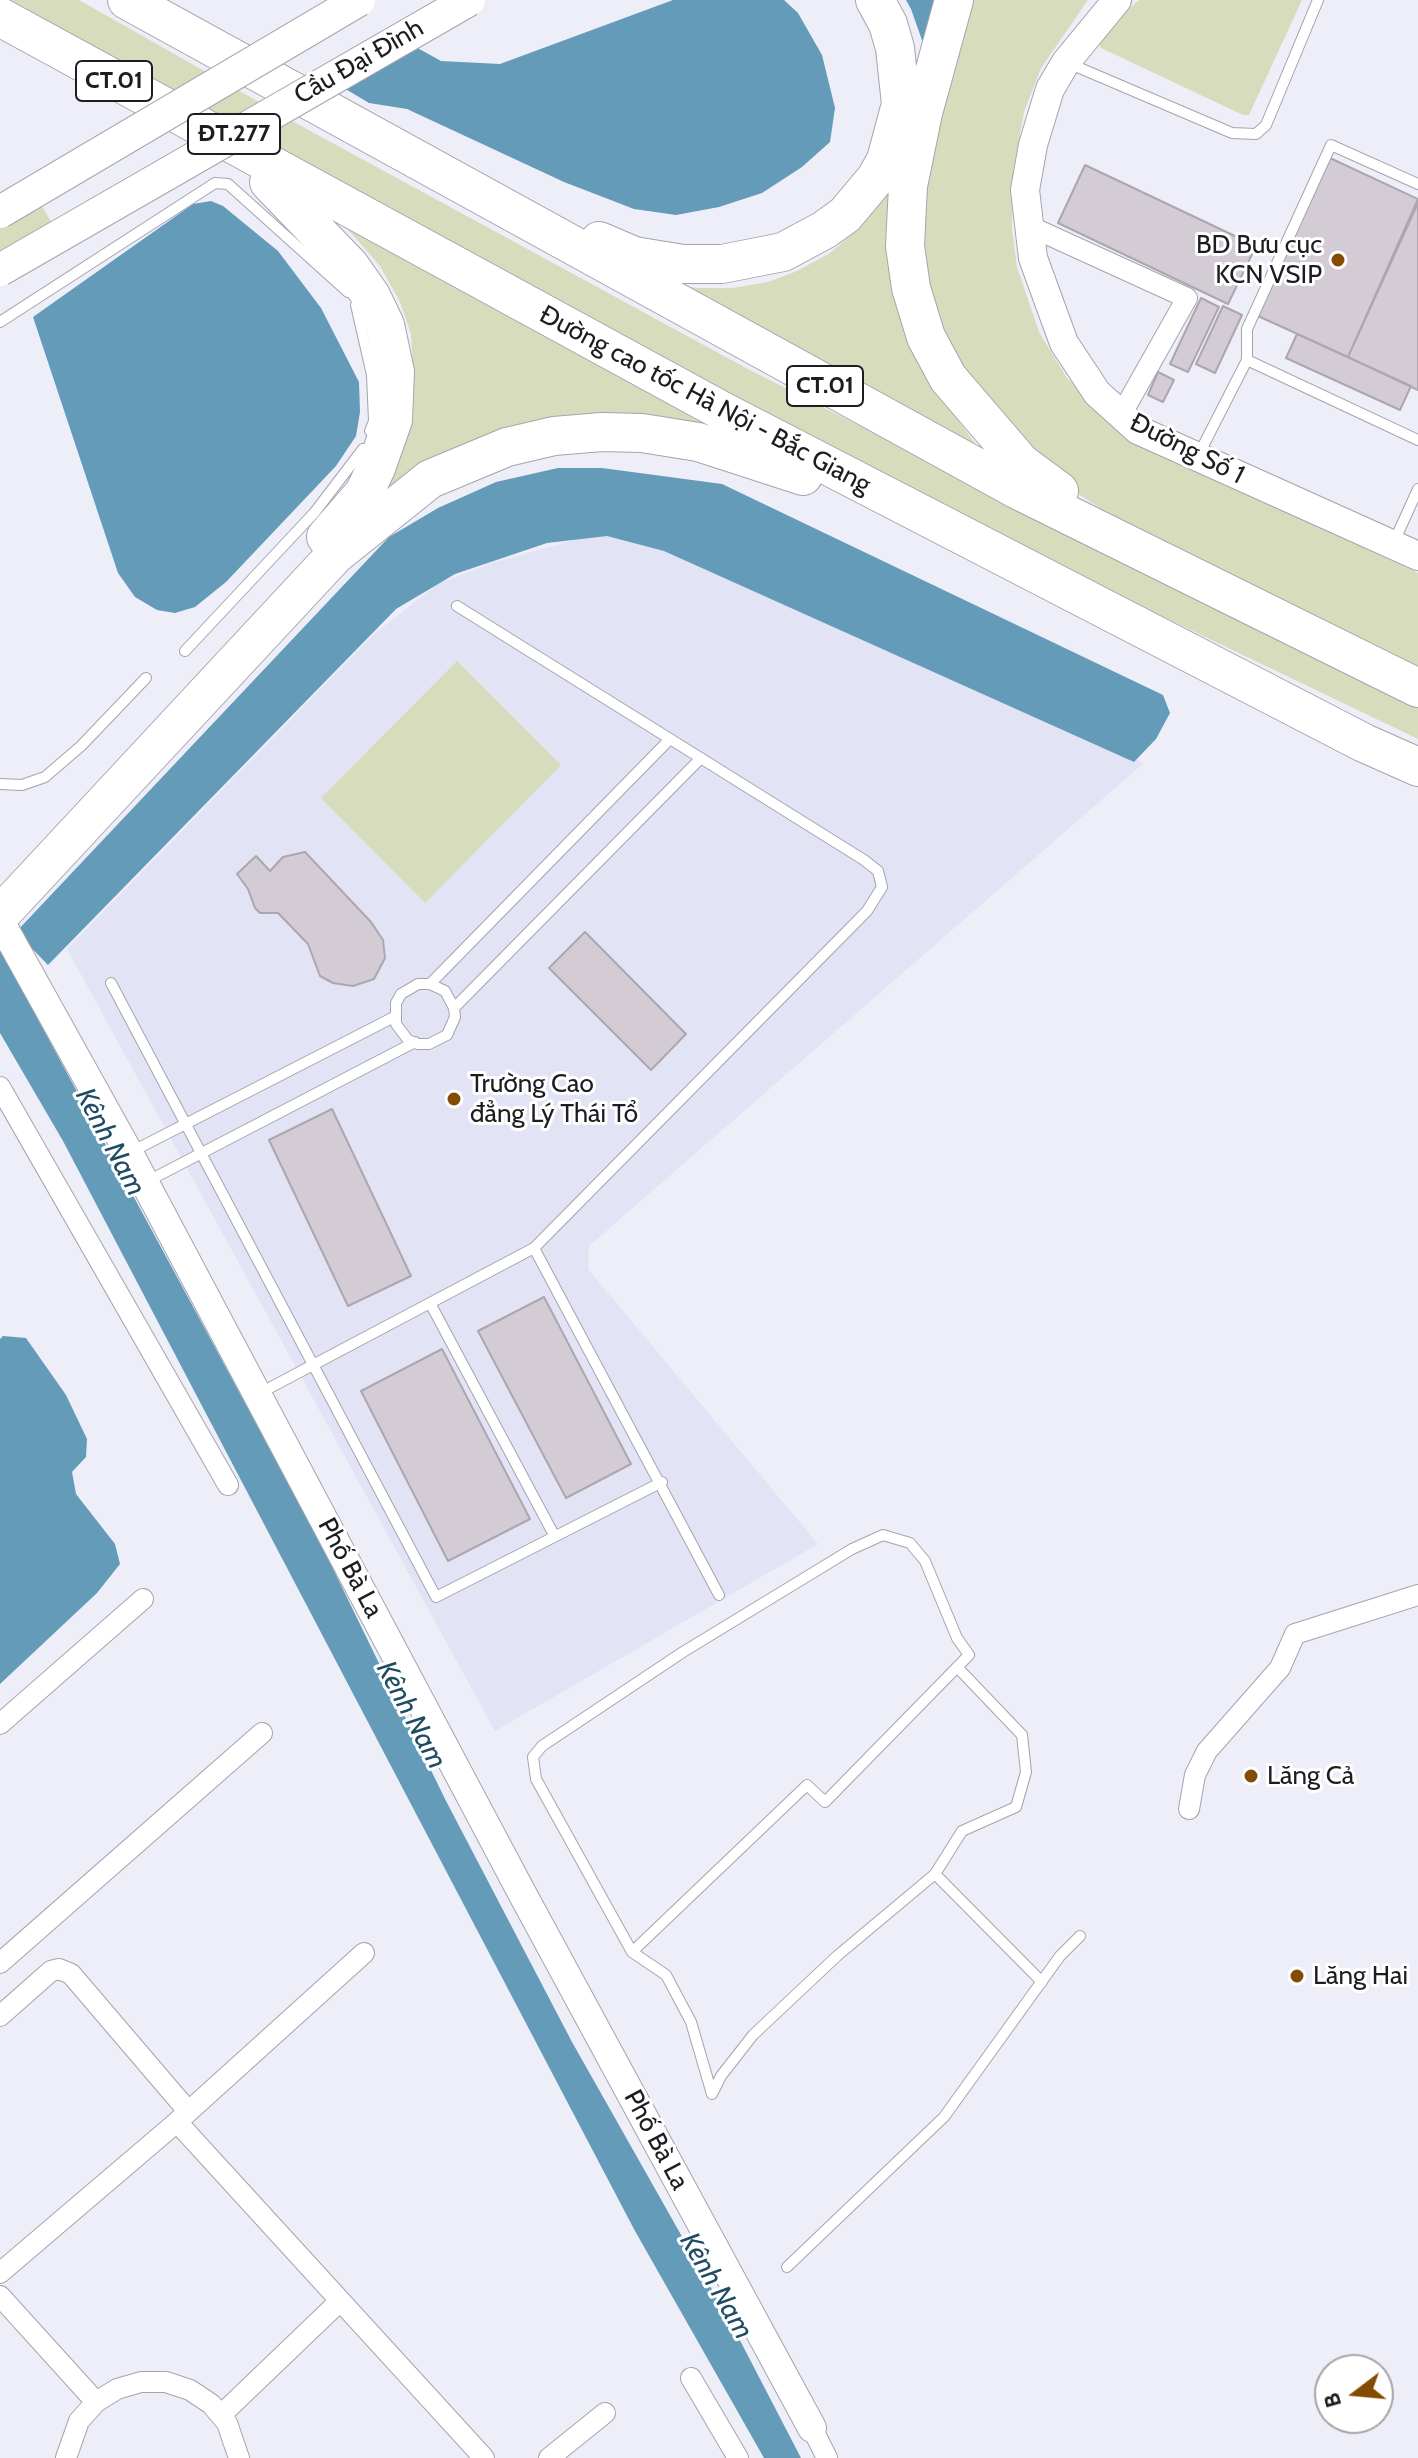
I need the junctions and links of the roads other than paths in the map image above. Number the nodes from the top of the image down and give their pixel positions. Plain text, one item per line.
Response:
1 (127, 0) edge
2 (150, 0) edge
3 (359, 0) edge
4 (469, 0) edge
5 (875, 0) edge
6 (954, 0) edge
7 (1117, 0) edge
8 (1318, 0) edge
9 (0, 17) edge
10 (1066, 62) junction
11 (266, 79) junction
12 (318, 108) junction
13 (228, 145) junction
14 (1418, 184) edge
15 (0, 212) edge
16 (1027, 225) junction
17 (0, 270) edge
18 (0, 322) edge
19 (1247, 360) junction
20 (1121, 415) junction
21 (1418, 440) edge
22 (1197, 457) junction
23 (1418, 489) edge
24 (1405, 550) edge
25 (457, 606) dead end
26 (1183, 648) junction
27 (185, 651) dead end
28 (146, 678) dead end
29 (1406, 682) edge
30 (670, 739) junction
31 (701, 758) junction
32 (1418, 767) edge
33 (0, 784) edge
34 (0, 888) edge
35 (0, 918) edge
36 (111, 983) dead end
37 (430, 984) junction
38 (454, 1008) junction
39 (394, 1017) junction
40 (415, 1042) junction
41 (0, 1087) edge
42 (186, 1124) junction
43 (129, 1153) junction
44 (200, 1153) junction
45 (145, 1183) junction
46 (534, 1248) junction
47 (430, 1303) junction
48 (312, 1365) junction
49 (258, 1394) junction
50 (662, 1482) junction
51 (228, 1485) dead end
52 (554, 1535) junction
53 (719, 1595) dead end
54 (1418, 1595) edge
55 (143, 1599) dead end
56 (957, 1667) junction
57 (0, 1724) edge
58 (262, 1733) dead end
59 (1189, 1809) dead end
60 (935, 1874) junction
61 (1080, 1936) dead end
62 (632, 1952) junction
63 (364, 1953) dead end
64 (0, 1963) edge
65 (1042, 1982) junction
66 (0, 2016) edge
67 (182, 2117) junction
68 (787, 2267) dead end
69 (0, 2273) edge
70 (0, 2296) edge
71 (340, 2301) junction
72 (691, 2378) dead end
73 (96, 2402) junction
74 (605, 2413) dead end
75 (221, 2415) junction
76 (812, 2428) joint
77 (66, 2458) edge
78 (239, 2458) edge
79 (484, 2458) edge
80 (549, 2458) edge
81 (738, 2458) edge
82 (827, 2458) edge

1 - 11 highway, CT.01
2 - 11 highway
3 - 15 main road, Cầu Đại Đình / ĐT.277, bridge
4 - 17 main road, Cầu Đại Đình / ĐT.277, bridge
5 - 12 highway
6 - 29 highway
7 - 10 street, Đường Số 1
8 - 10 lane
9 - 13 highway, Đường cao tốc Hà Nội - Bắc Giang / CT.01
10 - 16 street, Đường Số 1
11 - 12 highway, CT.01
12 - 29 highway, CT.01
13 - 26 highway, Đường cao tốc Hà Nội - Bắc Giang / CT.01
13 - 34 highway
14 - 19 lane
16 - 20 street, Đường Số 1
16 - 20 street
18 - 27 lane
19 - 21 lane
19 - 22 lane
20 - 22 street, Đường Số 1
22 - 24 street, Đường Số 1
23 - 24 lane
25 - 30 lane
26 - 32 highway, Đường cao tốc Hà Nội - Bắc Giang / CT.01
26 - 35 highway
28 - 33 lane
30 - 31 lane
30 - 37 lane
31 - 38 lane
31 - 46 lane
35 - 43 street, Phố Bà La
36 - 42 lane
37 - 38 lane
37 - 39 lane
38 - 40 lane
39 - 40 lane
39 - 42 lane
40 - 44 lane
41 - 51 street
42 - 43 lane
42 - 44 lane
43 - 45 street, Phố Bà La
44 - 45 lane
44 - 48 lane
45 - 49 street, Phố Bà La
46 - 47 lane
46 - 50 lane
47 - 48 lane
47 - 52 lane
48 - 49 lane
48 - 52 lane
49 - 76 street, Phố Bà La
50 - 52 lane
50 - 53 lane
54 - 59 street
55 - 57 street
56 - 60 lane
56 - 62 lane
56 - 62 lane
58 - 64 street
60 - 62 lane
60 - 65 lane
61 - 65 lane
63 - 67 street
65 - 68 lane
66 - 67 street
67 - 69 street
67 - 71 street
70 - 73 street
71 - 75 street
71 - 79 street
72 - 81 street
73 - 75 street
73 - 77 street
74 - 80 street
75 - 78 street
76 - 82 street

